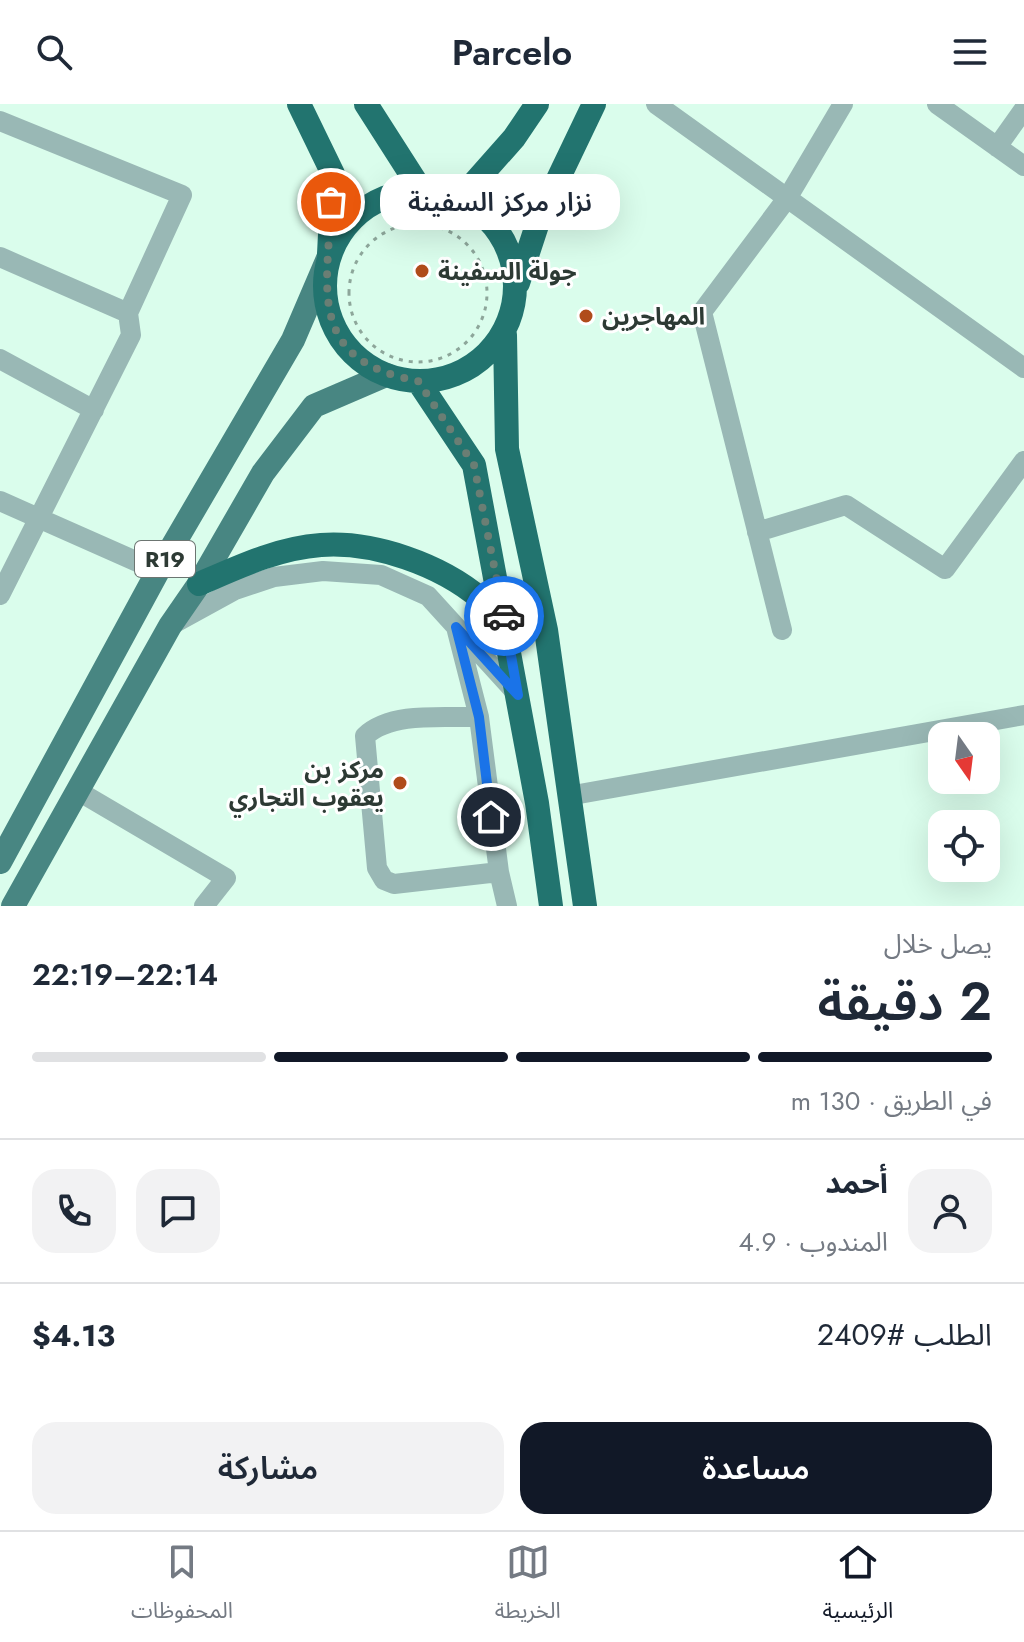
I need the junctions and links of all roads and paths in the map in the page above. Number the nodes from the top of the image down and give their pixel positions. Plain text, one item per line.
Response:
1 (299, 104) edge
2 (366, 104) edge
3 (537, 104) edge
4 (594, 104) edge
5 (656, 104) edge
6 (843, 104) edge
7 (937, 104) edge
8 (1024, 109) edge
9 (0, 121) edge
10 (997, 147) junction
11 (1024, 166) edge
12 (421, 190) junction
13 (788, 197) junction
14 (460, 199) junction
15 (329, 256) junction
16 (0, 257) edge
17 (514, 297) junction
18 (128, 313) junction
19 (505, 335) junction
20 (448, 356) joint
21 (0, 359) edge
22 (1024, 368) edge
23 (386, 375) junction
24 (418, 381) junction
25 (94, 410) junction
26 (1024, 461) edge
27 (0, 501) edge
28 (38, 518) junction
29 (757, 532) junction
30 (158, 571) junction
31 (199, 584) junction
32 (0, 595) edge
33 (170, 626) junction
34 (456, 627) junction
35 (782, 630) dead end
36 (507, 632) junction
37 (518, 695) junction
38 (1024, 715) edge
39 (479, 717) junction
40 (78, 791) junction
41 (568, 796) junction
42 (0, 862) edge
43 (499, 872) junction
44 (13, 906) edge
45 (204, 906) edge
46 (507, 906) edge
47 (551, 906) edge
48 (585, 906) edge

1 - 15 highway
2 - 12 highway
3 - 14 highway
4 - 17 highway
5 - 13 street
6 - 13 street
7 - 10 street
8 - 10 street
9 - 18 street
10 - 11 street
12 - 14 highway
12 - 15 highway
13 - 22 street
13 - 29 street
14 - 17 highway
15 - 23 highway
15 - 30 main road, R19
16 - 18 street
17 - 19 highway
18 - 25 street
19 - 24 highway
19 - 41 highway
20 - 20 path
21 - 25 street
23 - 24 highway
23 - 31 main road, R19
24 - 36 highway
25 - 28 street
26 - 29 street
27 - 28 street
28 - 30 street
28 - 32 street
29 - 35 street
30 - 42 main road, R19
31 - 33 main road, R19
31 - 36 highway
33 - 34 street
33 - 40 main road, R19
34 - 37 street
34 - 39 street
36 - 37 highway
37 - 47 highway
38 - 41 street
39 - 43 street
39 - 43 street
40 - 44 main road, R19
40 - 45 street
41 - 48 highway
43 - 46 street

